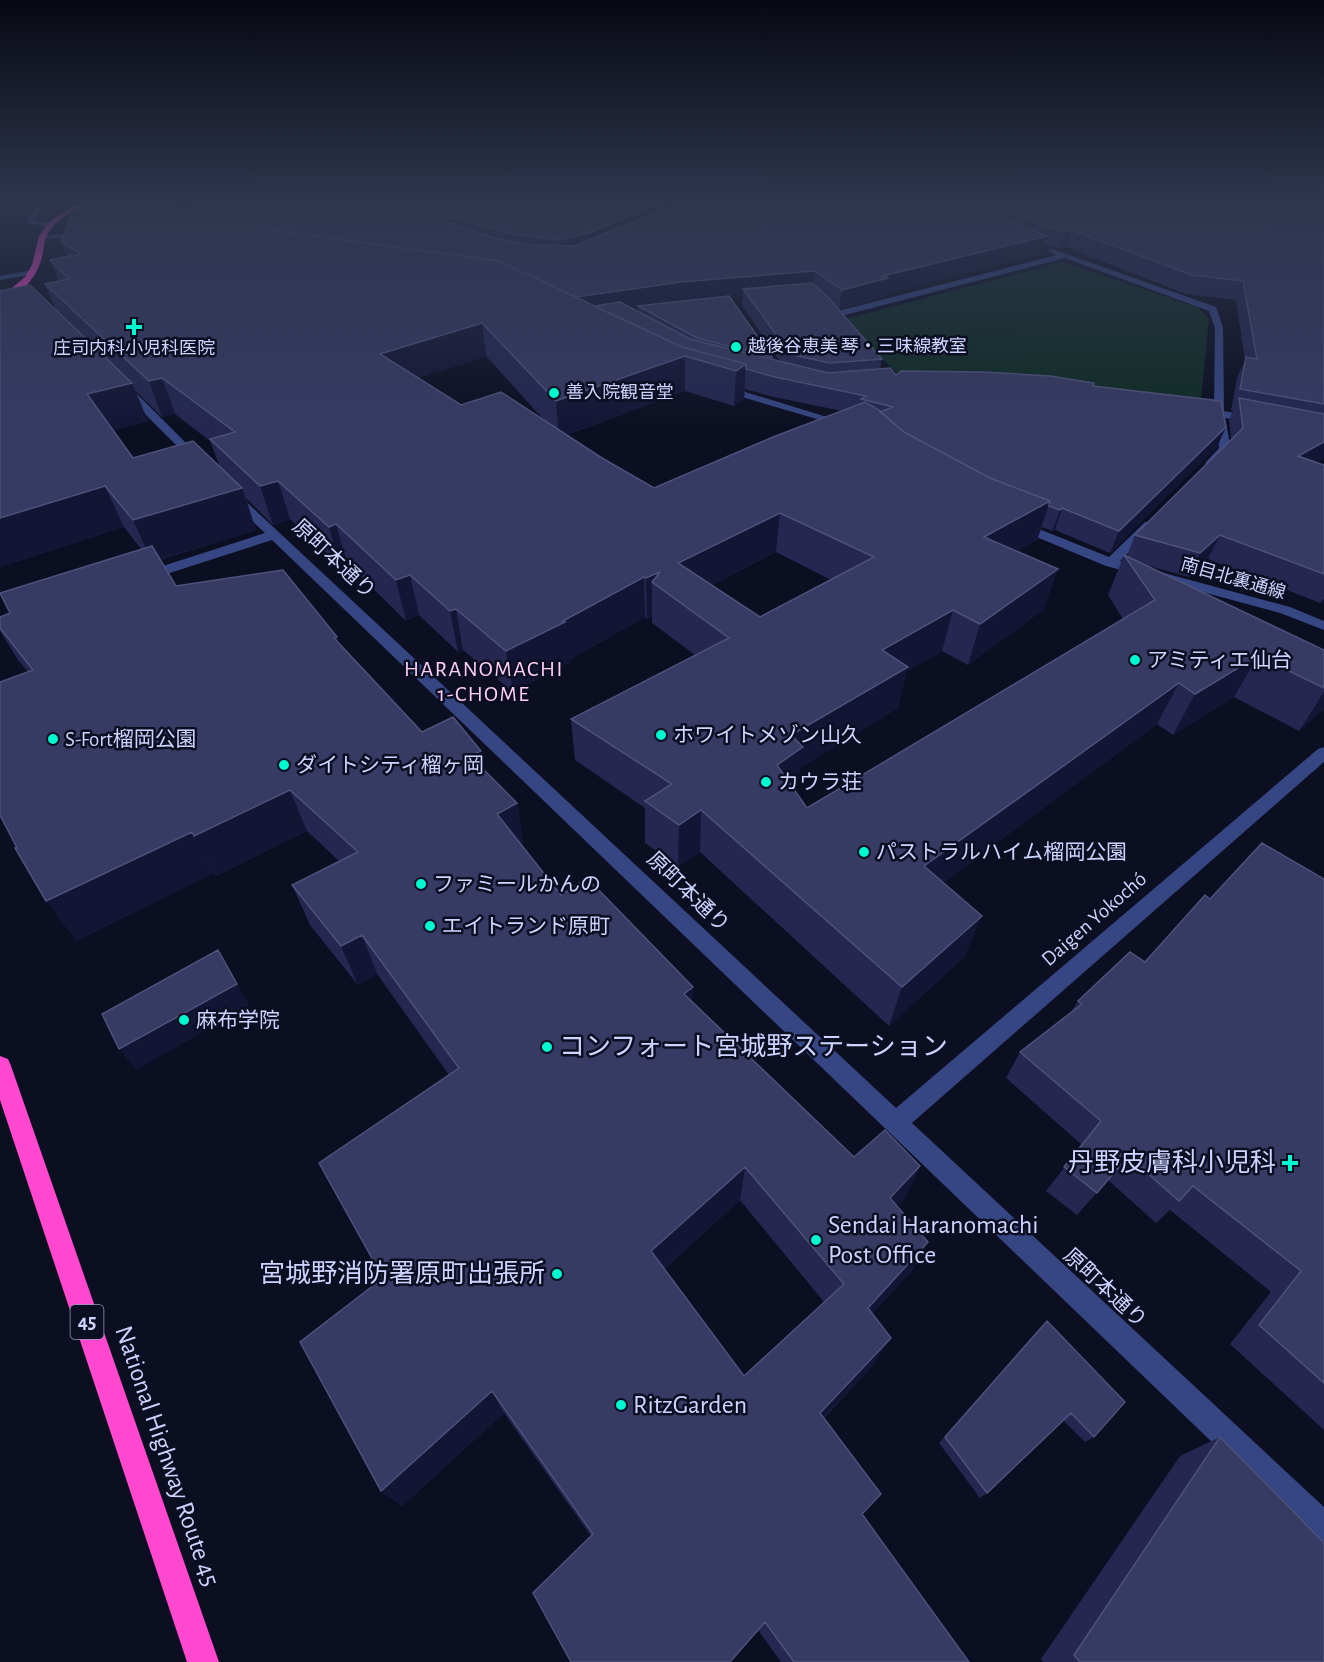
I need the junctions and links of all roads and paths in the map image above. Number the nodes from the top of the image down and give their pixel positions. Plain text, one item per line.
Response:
1 (34, 277) edge
2 (976, 277) edge
3 (1122, 277) edge
4 (0, 278) edge
5 (32, 284) junction
6 (0, 302) edge
7 (850, 334) edge
8 (106, 370) edge
9 (716, 386) edge
10 (1185, 409) edge
11 (1219, 412) junction
12 (1266, 422) edge
13 (862, 433) edge
14 (1206, 468) edge
15 (1158, 515) edge
16 (1005, 519) edge
17 (273, 535) junction
18 (1111, 563) junction
19 (133, 580) edge
20 (1324, 626) edge
21 (1324, 753) edge
22 (0, 1066) edge
23 (895, 1123) junction
24 (1324, 1528) edge
25 (203, 1662) edge

1 - 5 highway
2 - 7 street
3 - 11 street
4 - 5 street
5 - 6 highway
8 - 17 street, 原町本通り
9 - 13 street
10 - 11 street
11 - 12 street
11 - 14 street
15 - 18 street
16 - 18 street, 南目北裏通線
17 - 19 street
17 - 23 street, 原町本通り
18 - 20 street, 南目北裏通線
21 - 23 street, Daigen Yokochó
22 - 25 highway, National Highway Route 45 / 45
23 - 24 street, 原町本通り

